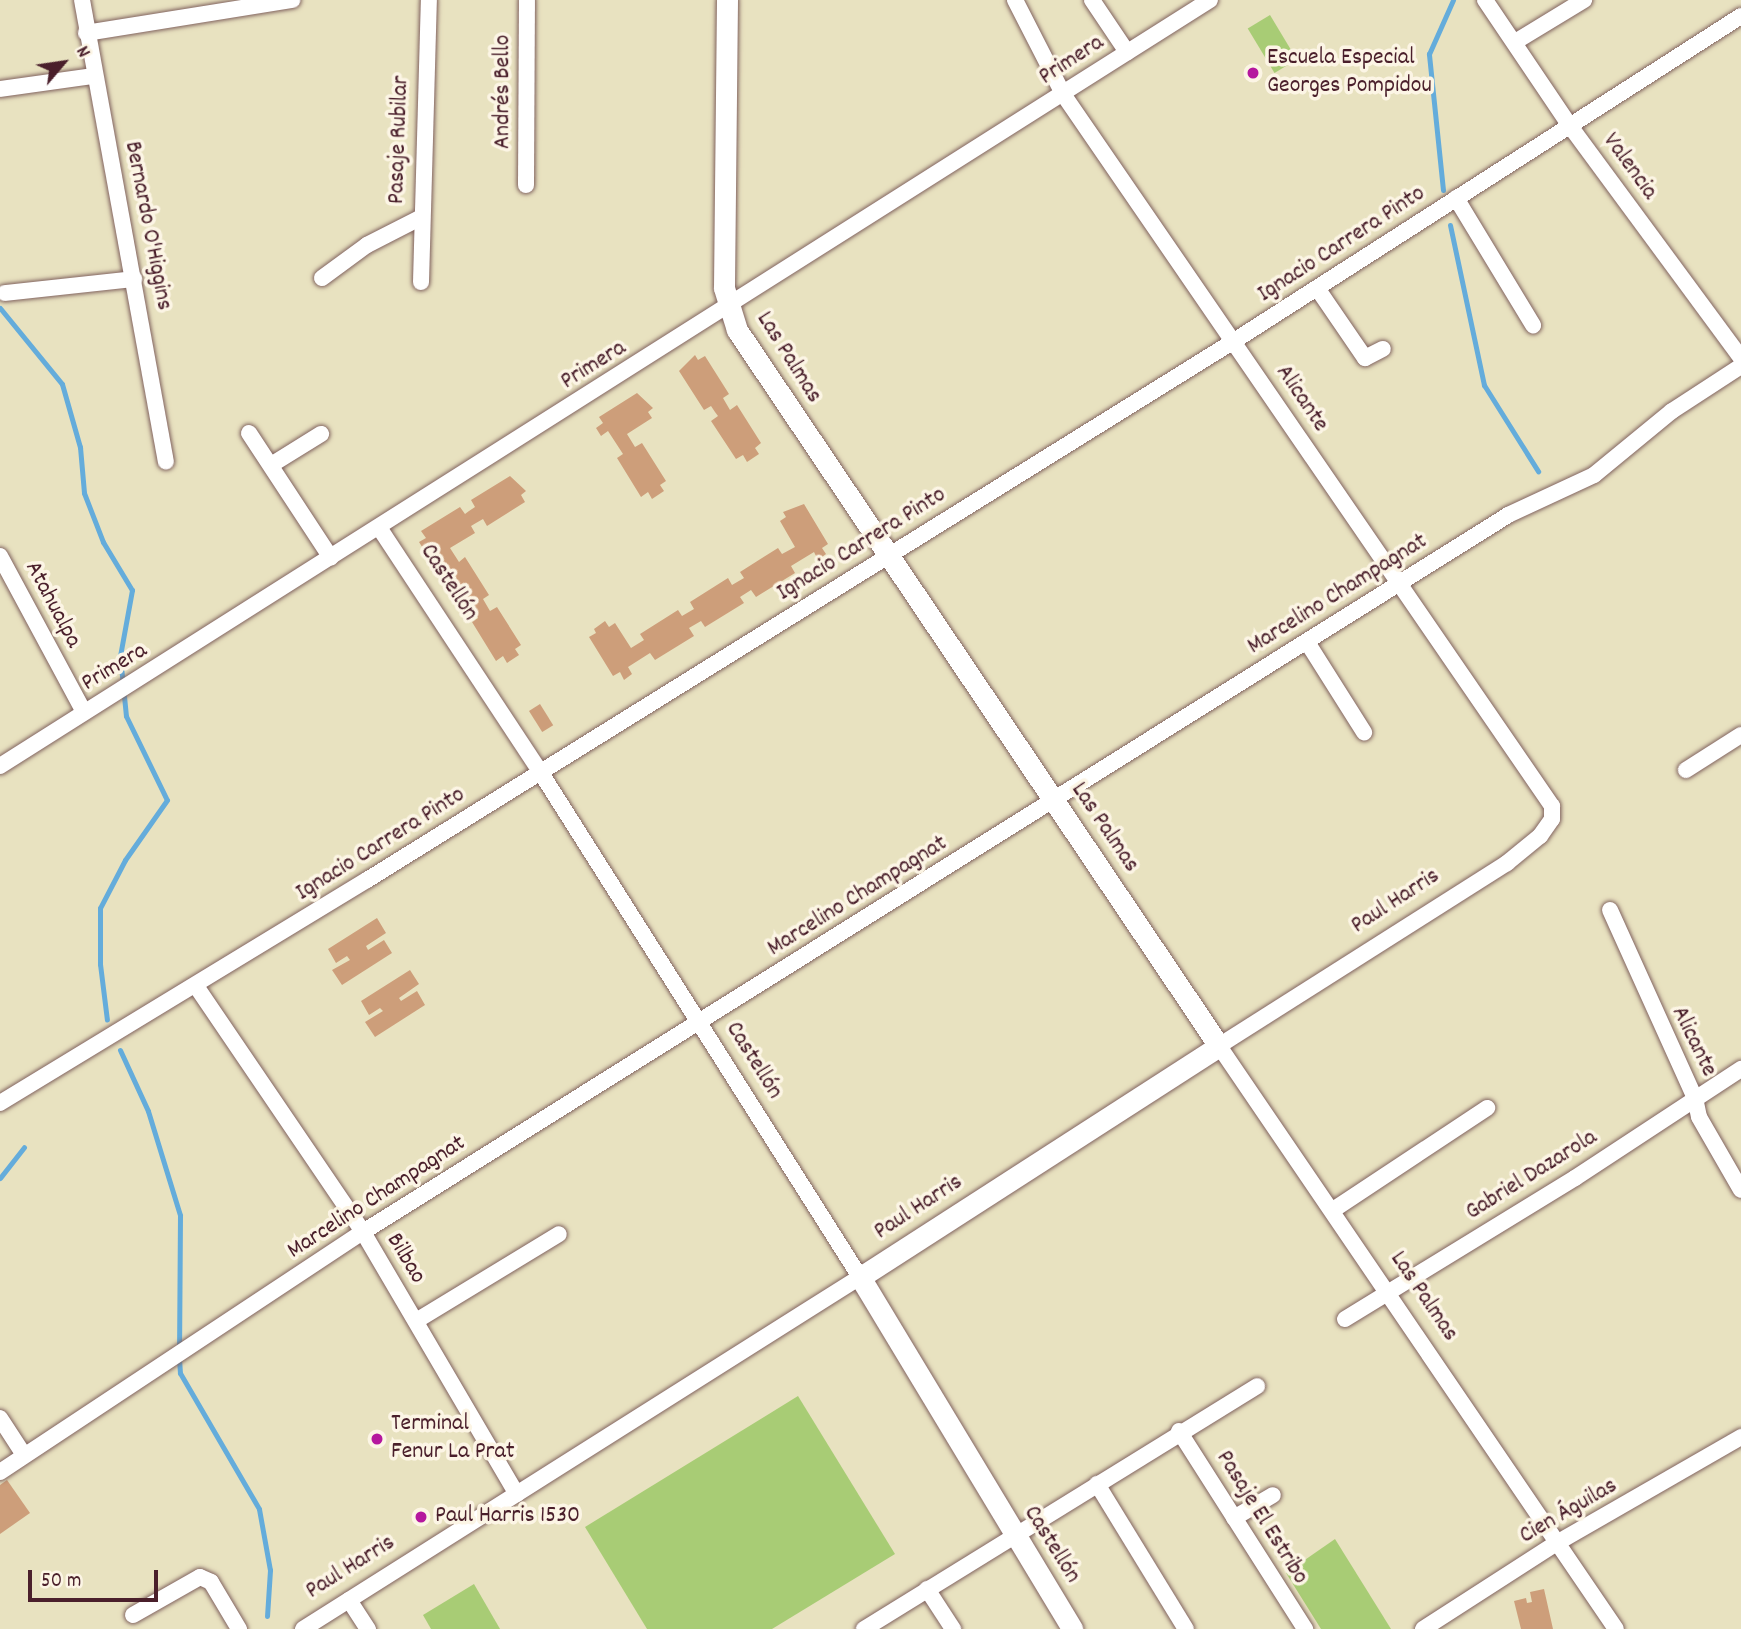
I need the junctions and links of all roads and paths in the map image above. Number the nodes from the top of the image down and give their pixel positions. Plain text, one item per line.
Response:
1 (82, 0) edge
2 (292, 0) edge
3 (429, 0) edge
4 (527, 0) edge
5 (727, 0) edge
6 (1015, 0) edge
7 (1092, 0) edge
8 (1210, 0) edge
9 (1485, 0) edge
10 (1584, 0) edge
11 (1741, 16) edge
12 (86, 33) junction
13 (1515, 42) junction
14 (1128, 52) junction
15 (93, 76) junction
16 (0, 89) edge
17 (1063, 94) junction
18 (1570, 125) junction
19 (526, 185) dead end
20 (1456, 198) junction
21 (420, 218) junction
22 (322, 278) dead end
23 (134, 279) junction
24 (421, 282) dead end
25 (1317, 288) junction
26 (5, 293) dead end
27 (729, 309) junction
28 (1533, 325) dead end
29 (1234, 341) junction
30 (1383, 349) dead end
31 (1741, 358) edge
32 (1741, 366) edge
33 (249, 433) dead end
34 (321, 434) dead end
35 (166, 461) dead end
36 (271, 465) junction
37 (380, 528) junction
38 (0, 556) edge
39 (888, 556) junction
40 (331, 558) junction
41 (1399, 584) junction
42 (1307, 642) junction
43 (84, 712) junction
44 (1364, 732) dead end
45 (1741, 735) edge
46 (0, 766) edge
47 (1686, 770) dead end
48 (541, 773) junction
49 (1054, 802) junction
50 (1552, 819) joint
51 (1610, 910) dead end
52 (196, 986) junction
53 (698, 1023) junction
54 (1219, 1046) junction
55 (1741, 1069) edge
56 (1695, 1098) junction
57 (0, 1103) edge
58 (1487, 1108) dead end
59 (1741, 1190) edge
60 (1333, 1210) junction
61 (363, 1232) junction
62 (559, 1234) dead end
63 (860, 1277) junction
64 (1388, 1291) junction
65 (1345, 1320) dead end
66 (416, 1321) junction
67 (1256, 1386) dead end
68 (0, 1418) edge
69 (1179, 1431) junction
70 (1739, 1440) edge
71 (24, 1455) junction
72 (0, 1472) edge
73 (1097, 1484) junction
74 (517, 1494) junction
75 (1272, 1495) dead end
76 (1234, 1518) junction
77 (1014, 1536) junction
78 (1555, 1544) junction
79 (928, 1589) junction
80 (349, 1600) junction
81 (132, 1615) dead end
82 (239, 1629) edge
83 (303, 1629) edge
84 (368, 1629) edge
85 (864, 1629) edge
86 (953, 1629) edge
87 (1072, 1629) edge
88 (1186, 1629) edge
89 (1305, 1629) edge
90 (1423, 1629) edge
91 (1616, 1629) edge

1 - 12 street, Bernardo O'Higgins
2 - 12 street
3 - 21 street, Pasaje Rubilar
4 - 19 street, Andrés Bello
5 - 27 main road, Las Palmas
6 - 17 street, Alicante
7 - 14 street
8 - 14 street, Primera
9 - 13 street, Valencia
10 - 13 street
11 - 18 street, Ignacio Carrera Pinto
12 - 15 street, Bernardo O'Higgins
13 - 18 street, Valencia
14 - 17 street, Primera
15 - 16 street
15 - 23 street, Bernardo O'Higgins
17 - 27 street, Primera
17 - 29 street, Alicante
18 - 20 street, Ignacio Carrera Pinto
18 - 31 street, Valencia
20 - 25 street, Ignacio Carrera Pinto
20 - 28 street
21 - 22 street
21 - 24 street, Pasaje Rubilar
23 - 26 street
23 - 35 street, Bernardo O'Higgins
25 - 29 street, Ignacio Carrera Pinto
25 - 30 street
27 - 37 street, Primera
27 - 39 main road, Las Palmas
29 - 39 street, Ignacio Carrera Pinto
29 - 41 street, Alicante
32 - 41 street, Marcelino Champagnat
33 - 36 street
34 - 36 street
36 - 40 street
37 - 40 street, Primera
37 - 48 street, Castellón
38 - 43 street, Atahualpa
39 - 48 street, Ignacio Carrera Pinto
39 - 49 main road, Las Palmas
40 - 43 street, Primera
41 - 42 street, Marcelino Champagnat
41 - 50 street, Alicante
42 - 44 street
42 - 49 street, Marcelino Champagnat
43 - 46 street, Primera
45 - 47 street
48 - 52 street, Ignacio Carrera Pinto
48 - 53 street, Castellón
49 - 53 street, Marcelino Champagnat
49 - 54 main road, Las Palmas
50 - 54 street, Paul Harris
51 - 56 street, Alicante
52 - 57 street, Ignacio Carrera Pinto
52 - 61 street, Bilbao
53 - 61 street, Marcelino Champagnat
53 - 63 street, Castellón
54 - 60 street, Las Palmas
54 - 63 main road, Paul Harris
55 - 56 street, Gabriel Dazarola
56 - 59 street, Alicante
56 - 64 street, Gabriel Dazarola
58 - 60 street
60 - 64 street, Las Palmas
61 - 66 street, Bilbao
61 - 71 street, Marcelino Champagnat
62 - 66 street
63 - 74 street, Paul Harris
63 - 77 main road, Castellón
64 - 65 street, Gabriel Dazarola
64 - 78 street, Las Palmas
66 - 74 street, Bilbao
67 - 69 street
68 - 71 street
69 - 73 street
69 - 76 street, Pasaje El Estribo
70 - 78 street, Cien Águilas
71 - 72 street, Marcelino Champagnat
73 - 77 street
73 - 88 street
74 - 80 street, Paul Harris
75 - 76 street
76 - 89 street, Pasaje El Estribo
77 - 79 street
77 - 87 main road, Castellón
78 - 90 street, Cien Águilas
78 - 91 street, Las Palmas
79 - 85 street
79 - 86 street
80 - 83 street, Paul Harris
80 - 84 street
81 - 82 street

